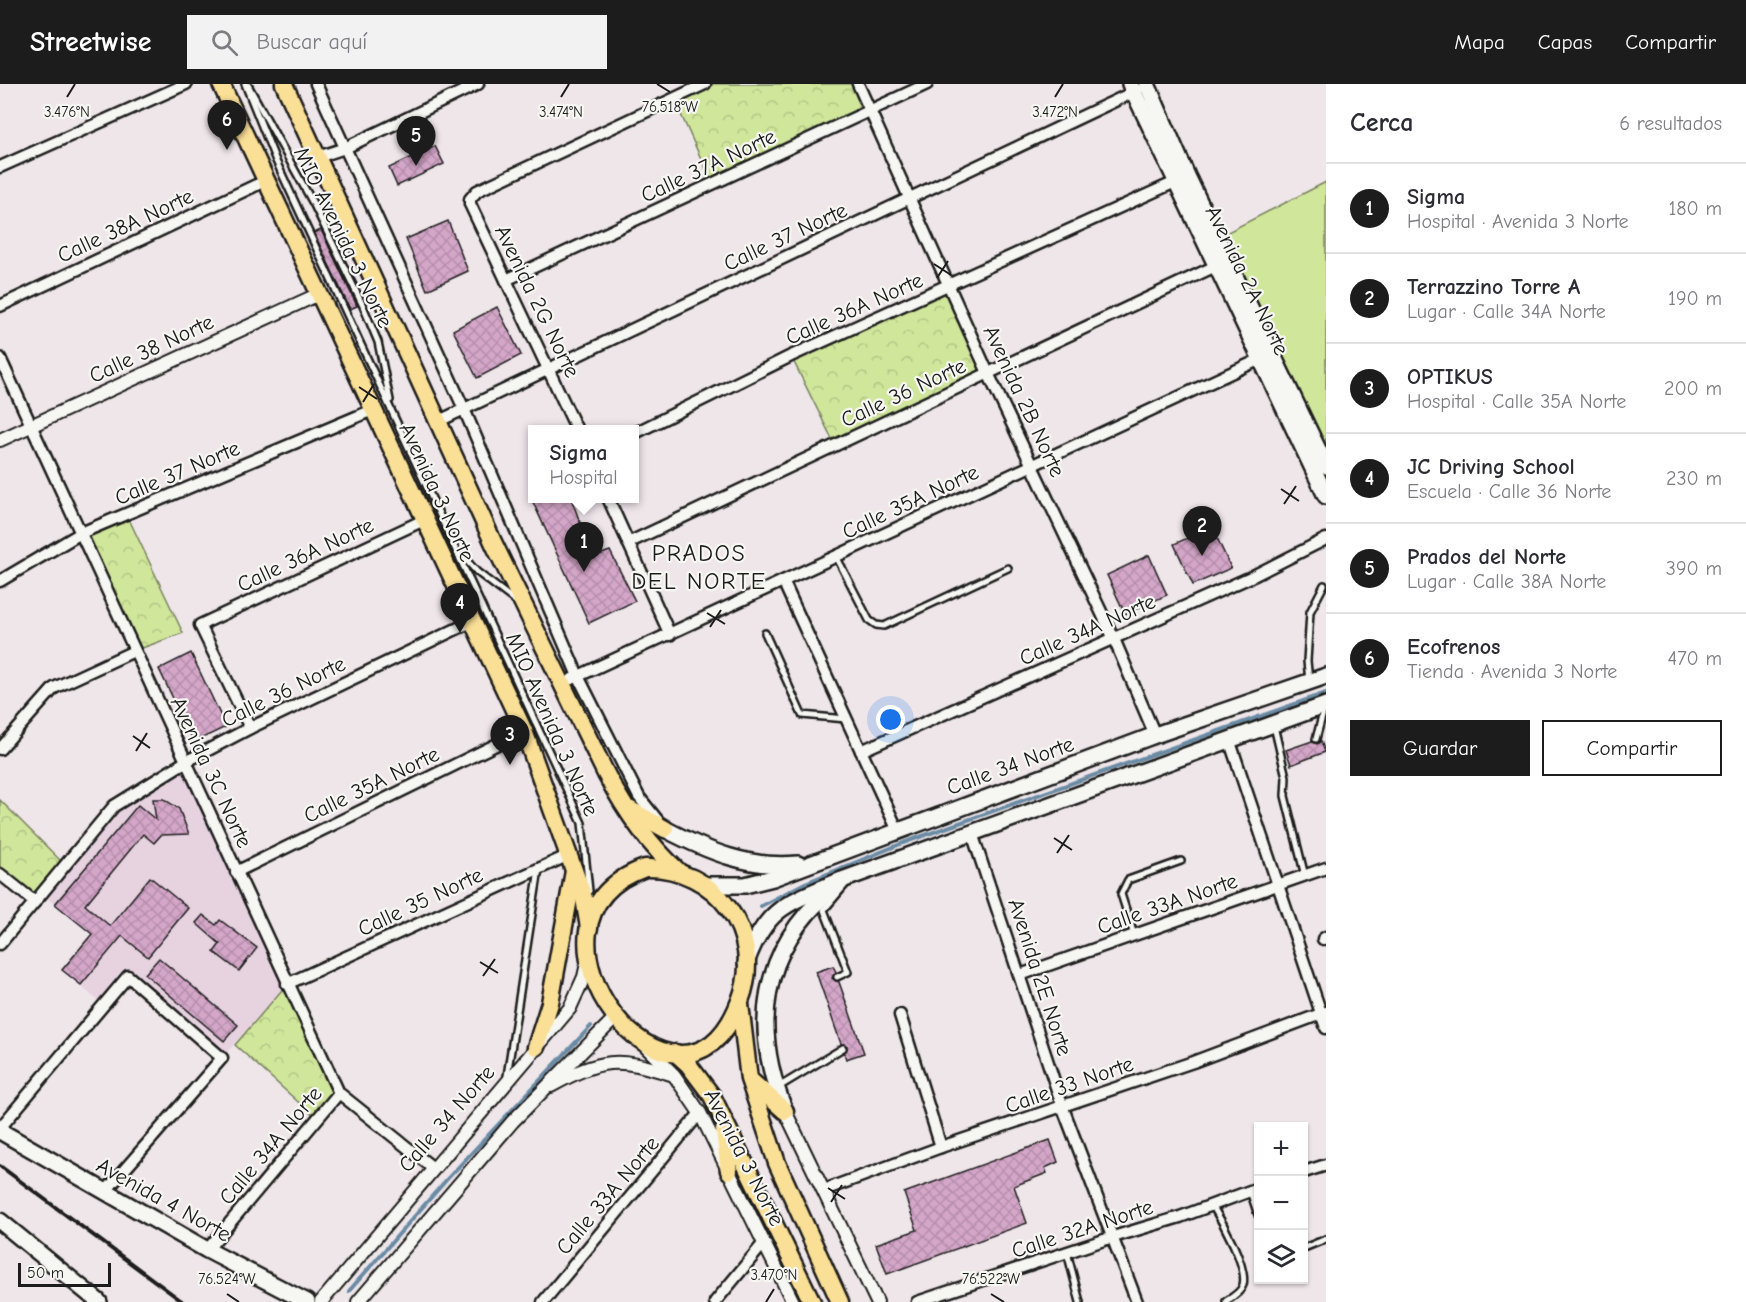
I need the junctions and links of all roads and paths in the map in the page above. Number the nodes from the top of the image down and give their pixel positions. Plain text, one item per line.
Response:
1 (186, 84) edge
2 (221, 84) edge
3 (247, 84) edge
4 (284, 84) edge
5 (316, 84) edge
6 (478, 84) edge
7 (705, 84) edge
8 (858, 84) edge
9 (927, 84) edge
10 (1140, 87) edge
11 (870, 110) junction
12 (345, 148) junction
13 (318, 156) junction
14 (0, 167) edge
15 (1181, 179) junction
16 (267, 180) junction
17 (910, 200) junction
18 (1222, 263) junction
19 (506, 280) junction
20 (950, 286) junction
21 (319, 294) junction
22 (0, 306) edge
23 (1267, 356) junction
24 (0, 358) edge
25 (550, 369) junction
26 (988, 373) junction
27 (375, 409) junction
28 (464, 409) junction
29 (392, 411) junction
30 (439, 421) junction
31 (576, 425) edge
32 (33, 426) junction
33 (639, 431) edge
34 (0, 440) edge
35 (1033, 465) junction
36 (1326, 466) edge
37 (1326, 496) edge
38 (610, 503) edge
39 (426, 519) junction
40 (81, 533) junction
41 (1326, 539) edge
42 (628, 543) junction
43 (456, 550) junction
44 (836, 556) junction
45 (1008, 568) dead end
46 (0, 581) edge
47 (783, 581) junction
48 (1324, 585) dead end
49 (524, 607) junction
50 (473, 621) junction
51 (765, 633) dead end
52 (670, 635) junction
53 (1114, 639) junction
54 (134, 651) junction
55 (1326, 675) edge
56 (570, 680) junction
57 (1309, 681) junction
58 (1325, 706) edge
59 (846, 718) junction
60 (1273, 724) junction
61 (250, 728) junction
62 (524, 731) junction
63 (1155, 735) junction
64 (1229, 739) junction
65 (1316, 739) dead end
66 (0, 749) edge
67 (861, 751) junction
68 (1289, 759) dead end
69 (185, 762) junction
70 (1282, 762) junction
71 (624, 807) junction
72 (665, 829) junction
73 (898, 831) junction
74 (972, 833) junction
75 (819, 861) junction
76 (1181, 861) dead end
77 (572, 863) junction
78 (539, 867) junction
79 (1326, 868) edge
80 (678, 871) junction
81 (236, 872) junction
82 (0, 874) edge
83 (1305, 876) junction
84 (847, 879) junction
85 (708, 885) junction
86 (1276, 886) junction
87 (35, 902) junction
88 (590, 923) junction
89 (1134, 935) junction
90 (0, 944) edge
91 (589, 955) junction
92 (746, 964) junction
93 (1020, 975) junction
94 (837, 977) dead end
95 (287, 984) junction
96 (740, 1002) junction
97 (1324, 1013) edge
98 (900, 1014) dead end
99 (615, 1018) junction
100 (1326, 1028) edge
101 (642, 1043) junction
102 (536, 1047) junction
103 (843, 1048) dead end
104 (676, 1053) junction
105 (674, 1075) junction
106 (749, 1079) junction
107 (506, 1083) junction
108 (776, 1089) junction
109 (540, 1092) junction
110 (339, 1093) junction
111 (1063, 1108) junction
112 (785, 1111) junction
113 (700, 1113) junction
114 (723, 1120) junction
115 (0, 1130) edge
116 (941, 1147) junction
117 (1326, 1165) edge
118 (433, 1168) junction
119 (729, 1171) junction
120 (1308, 1171) edge
121 (1254, 1189) edge
122 (824, 1190) junction
123 (105, 1192) junction
124 (1212, 1205) junction
125 (0, 1221) edge
126 (1113, 1237) junction
127 (1326, 1239) edge
128 (763, 1244) junction
129 (1308, 1246) edge
130 (207, 1250) junction
131 (1067, 1252) junction
132 (1226, 1300) dead end
133 (99, 1302) edge
134 (307, 1302) edge
135 (321, 1302) edge
136 (358, 1302) edge
137 (543, 1302) edge
138 (715, 1302) edge
139 (793, 1302) edge
140 (812, 1302) edge
141 (840, 1302) edge
142 (877, 1302) edge
143 (917, 1302) edge
144 (1080, 1302) edge
145 (1137, 1302) edge

1 - 14 street
2 - 16 main road, Avenida 3 Norte
3 - 29 lane, MIO Avenida 3 Norte
3 - 29 lane, MIO Avenida 3 Norte
4 - 13 main road, Avenida 3 Norte
5 - 12 street, Avenida 3 Norte
6 - 12 street
7 - 19 street, Avenida 2G Norte
8 - 11 street, Avenida 2B Norte
9 - 11 street, Calle 37A Norte
10 - 15 main road, Avenida 2A Norte
10 - 17 street, Calle 37 Norte
11 - 17 street, Avenida 2B Norte
11 - 19 street, Calle 37A Norte
12 - 13 street
12 - 28 street, Avenida 3 Norte
13 - 30 main road, Avenida 3 Norte
15 - 18 main road, Avenida 2A Norte
15 - 20 street, Calle 36A Norte
16 - 21 main road, Avenida 3 Norte
16 - 22 street, Calle 38A Norte
17 - 20 street, Avenida 2B Norte
17 - 25 street, Calle 37 Norte
18 - 23 main road, Avenida 2A Norte
18 - 26 street, Calle 36 Norte
19 - 25 street, Avenida 2G Norte
20 - 26 street, Avenida 2B Norte
20 - 33 street, Calle 36A Norte
21 - 27 main road, Avenida 3 Norte
21 - 32 street, Calle 38 Norte
23 - 35 street, Calle 35A Norte
23 - 36 main road, Avenida 2A Norte
23 - 37 main road, Avenida 2A Norte
24 - 32 street, Avenida 3C Norte
25 - 28 street, Calle 37 Norte
25 - 31 street, Avenida 2G Norte
26 - 35 street, Avenida 2B Norte
26 - 42 street, Calle 36 Norte
27 - 39 main road, Avenida 3 Norte
27 - 40 street, Calle 37 Norte
28 - 30 street, Calle 37 Norte
28 - 56 street, Avenida 3 Norte
29 - 43 lane, MIO Avenida 3 Norte
30 - 49 main road, Avenida 3 Norte
32 - 34 street, Calle 38 Norte
32 - 40 street, Avenida 3C Norte
35 - 44 street, Calle 35A Norte
35 - 53 street, Avenida 2B Norte
38 - 42 street
39 - 50 main road, Avenida 3 Norte
39 - 61 street, Calle 36A Norte
40 - 46 street, Calle 37 Norte
40 - 54 street, Avenida 3C Norte
41 - 53 street, Calle 34A Norte
42 - 52 street
43 - 49 lane, MIO Avenida 3 Norte
43 - 88 lane, MIO Avenida 3 Norte
44 - 45 lane
44 - 47 street, Calle 35A Norte
47 - 52 street, Calle 35A Norte
47 - 59 street
48 - 57 lane
49 - 56 main road, Avenida 3 Norte
50 - 61 street, Calle 36 Norte
50 - 62 main road, Avenida 3 Norte
51 - 59 lane
52 - 56 street, Calle 35A Norte
53 - 63 street, Avenida 2B Norte
53 - 67 street, Calle 34A Norte
54 - 66 street
54 - 69 street, Avenida 3C Norte
55 - 57 main road, Calle 34 Norte
56 - 71 main road, Avenida 3 Norte
56 - 72 street, Avenida 3 Norte
57 - 63 main road, Calle 34 Norte
58 - 60 main road
58 - 65 lane
59 - 67 street
60 - 64 main road
60 - 70 lane
61 - 69 street, Calle 36 Norte
62 - 77 main road, Avenida 3 Norte
62 - 81 street, Calle 35A Norte
63 - 73 main road, Calle 34 Norte
64 - 74 main road
64 - 86 street
67 - 73 street
68 - 70 lane
69 - 81 street, Avenida 3C Norte
69 - 87 street, Calle 36 Norte
70 - 83 lane
71 - 72 main road
71 - 80 main road, Avenida 3 Norte
72 - 75 main road
73 - 75 main road, Calle 34 Norte
74 - 84 main road
74 - 93 street, Avenida 2E Norte
75 - 85 main road, Calle 34 Norte
76 - 89 lane
77 - 78 street, Calle 35 Norte
77 - 88 main road, Avenida 3 Norte
77 - 102 main road
78 - 95 street, Calle 35 Norte
78 - 107 lane
79 - 83 street, Calle 33A Norte
80 - 85 main road
80 - 88 main road
81 - 95 street, Avenida 3C Norte
82 - 87 street
83 - 86 street, Calle 33A Norte
84 - 92 main road
84 - 94 lane
84 - 108 main road
85 - 92 main road
86 - 89 street, Calle 33A Norte
86 - 97 street
87 - 90 street, Calle 36 Norte
88 - 91 main road
89 - 93 street, Calle 33A Norte
91 - 99 main road
91 - 102 street, Calle 34 Norte
92 - 96 main road
93 - 111 street, Avenida 2E Norte
95 - 110 street, Avenida 3C Norte
96 - 104 main road
96 - 106 main road, Avenida 3 Norte
97 - 100 street
97 - 111 street, Calle 33 Norte
98 - 116 street
99 - 101 main road
99 - 109 street
101 - 104 main road
101 - 105 street, Avenida 3 Norte
102 - 107 street, Calle 34 Norte
103 - 108 lane
104 - 114 main road, Avenida 3 Norte
105 - 109 street
105 - 113 street, Avenida 3 Norte
106 - 112 main road
106 - 141 main road, Avenida 3 Norte
107 - 118 street, Calle 34 Norte
108 - 112 main road
109 - 136 street
110 - 118 street, Avenida 3C Norte
110 - 130 street, Calle 34A Norte
111 - 116 street, Calle 33 Norte
111 - 126 street, Avenida 2E Norte
112 - 122 street
113 - 119 street, Avenida 3 Norte
113 - 137 street, Calle 33A Norte
114 - 119 main road
114 - 140 main road, Avenida 3 Norte
115 - 123 main road, Avenida 4 Norte
115 - 123 street
116 - 122 street, Calle 33 Norte
117 - 120 street
118 - 135 street, Calle 34 Norte
119 - 128 street, Avenida 3 Norte
121 - 124 street, Calle 32A Norte
122 - 142 street
123 - 130 main road, Avenida 4 Norte
124 - 126 street, Calle 32A Norte
124 - 132 lane
125 - 133 main road
126 - 131 street, Calle 32A Norte
126 - 145 street, Avenida 2E Norte
127 - 129 lane
128 - 138 street
128 - 139 street, Avenida 3 Norte
130 - 134 main road, Avenida 4 Norte
131 - 143 street, Calle 32A Norte
131 - 144 lane

